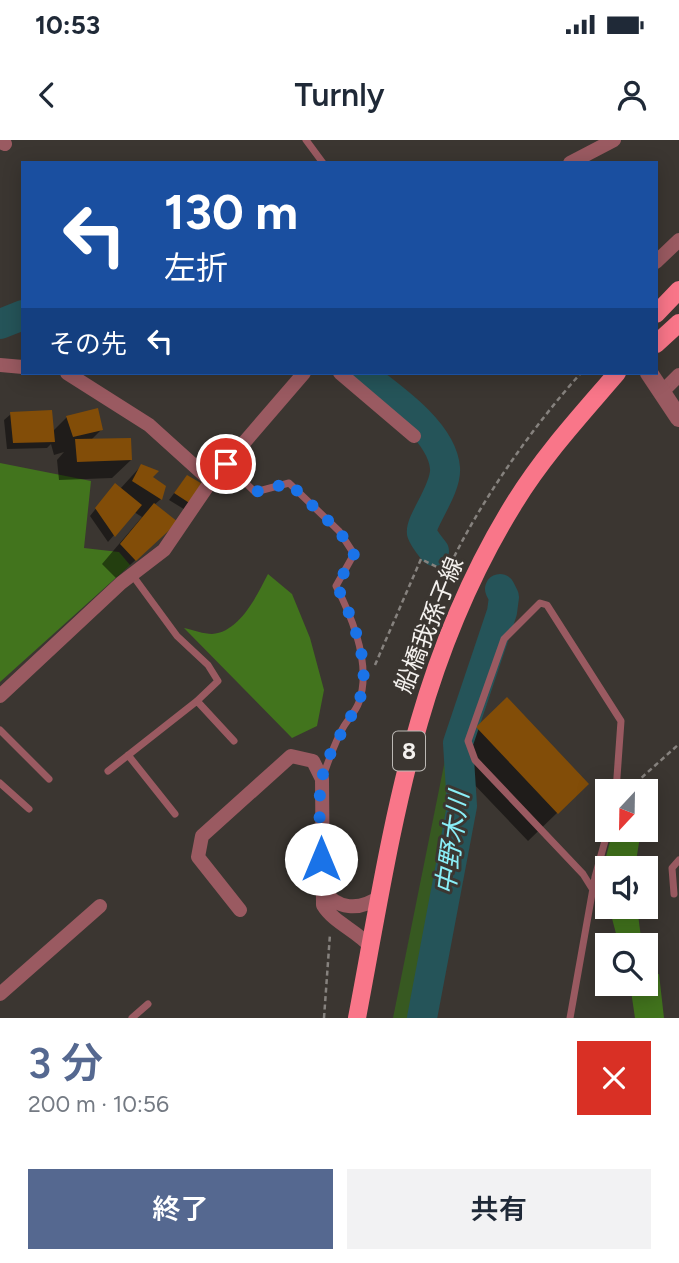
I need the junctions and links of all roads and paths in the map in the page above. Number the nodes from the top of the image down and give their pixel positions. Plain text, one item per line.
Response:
1 (306, 140) edge
2 (614, 140) edge
3 (322, 161) edge
4 (574, 161) edge
5 (679, 240) edge
6 (658, 260) edge
7 (679, 290) edge
8 (658, 312) edge
9 (679, 323) edge
10 (658, 342) edge
11 (0, 365) edge
12 (21, 367) edge
13 (70, 375) edge
14 (302, 375) edge
15 (342, 375) edge
16 (579, 375) edge
17 (615, 375) edge
18 (650, 375) edge
19 (679, 375) edge
20 (662, 392) junction
21 (679, 418) edge
22 (414, 436) dead end
23 (226, 464) junction
24 (211, 481) junction
25 (133, 576) junction
26 (362, 681) junction
27 (0, 696) edge
28 (198, 701) junction
29 (0, 730) edge
30 (234, 741) dead end
31 (679, 744) edge
32 (128, 755) junction
33 (108, 771) dead end
34 (49, 779) dead end
35 (322, 779) junction
36 (617, 779) edge
37 (640, 779) edge
38 (0, 783) edge
39 (29, 809) dead end
40 (175, 814) dead end
41 (605, 842) edge
42 (679, 860) edge
43 (321, 886) junction
44 (593, 890) junction
45 (674, 894) dead end
46 (381, 896) junction
47 (100, 906) dead end
48 (240, 910) dead end
49 (330, 917) junction
50 (371, 947) junction
51 (0, 994) edge
52 (148, 1004) dead end
53 (132, 1018) edge
54 (324, 1018) edge
55 (357, 1018) edge
56 (570, 1018) edge

1 - 3 lane
2 - 4 street
5 - 6 street
7 - 8 main road
9 - 10 main road
11 - 12 street
13 - 24 street
14 - 23 street
15 - 22 street
16 - 26 path
17 - 46 main road, 船橋我孫子線 / 8
18 - 20 street
19 - 20 street
20 - 21 street
23 - 24 street
23 - 26 lane
24 - 25 street
25 - 27 street
25 - 28 lane
26 - 35 lane
28 - 30 lane
28 - 32 lane
29 - 34 lane
31 - 37 path
32 - 33 lane
32 - 40 lane
35 - 43 street
35 - 48 street
36 - 44 lane
38 - 39 lane
41 - 44 lane
42 - 45 lane
43 - 46 street
43 - 49 street
44 - 56 lane
46 - 50 main road, 船橋我孫子線 / 8
47 - 51 street
49 - 50 street
49 - 54 path
50 - 55 main road, 船橋我孫子線 / 8
52 - 53 lane

